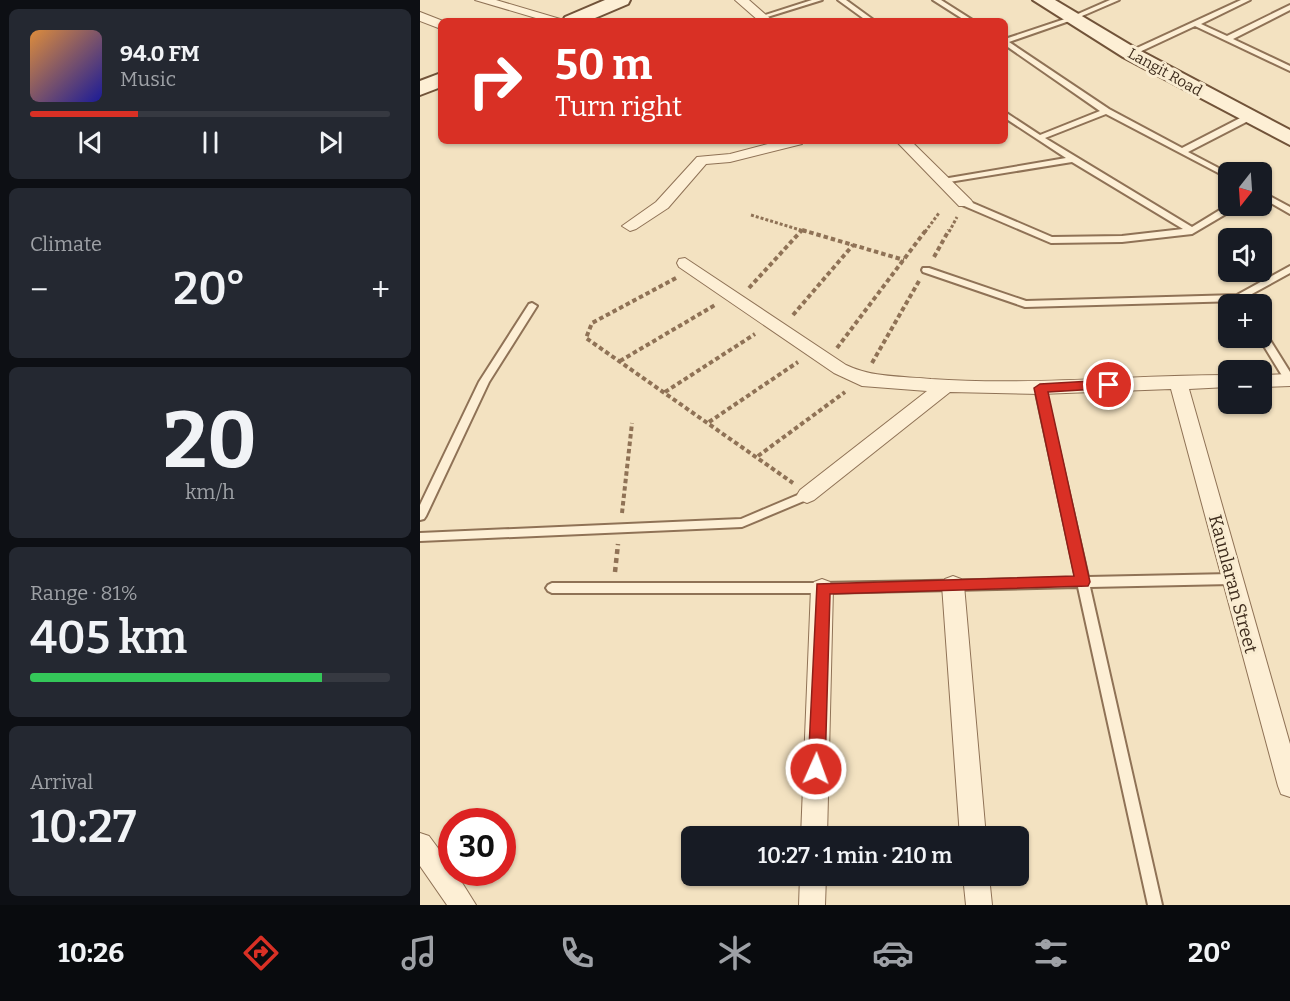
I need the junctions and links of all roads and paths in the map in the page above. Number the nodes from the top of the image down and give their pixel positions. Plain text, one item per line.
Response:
1 (481, 0) edge
2 (621, 0) edge
3 (741, 0) edge
4 (819, 0) edge
5 (841, 0) edge
6 (936, 0) edge
7 (1116, 0) edge
8 (1247, 0) edge
9 (1047, 1) edge
10 (1290, 7) edge
11 (420, 16) edge
12 (550, 18) edge
13 (579, 18) edge
14 (764, 18) edge
15 (768, 18) edge
16 (868, 18) edge
17 (966, 18) edge
18 (1073, 18) junction
19 (438, 24) edge
20 (1196, 24) junction
21 (1227, 39) junction
22 (1008, 40) edge
23 (1008, 43) edge
24 (1130, 53) junction
25 (1290, 69) edge
26 (438, 80) edge
27 (420, 89) edge
28 (1106, 111) junction
29 (1008, 116) edge
30 (1249, 117) junction
31 (1039, 138) junction
32 (1290, 139) edge
33 (782, 144) edge
34 (906, 144) edge
35 (1183, 151) junction
36 (1073, 159) junction
37 (1218, 170) edge
38 (943, 181) junction
39 (1272, 201) edge
40 (965, 203) junction
41 (1290, 211) edge
42 (939, 213) dead end
43 (751, 215) dead end
44 (1218, 215) edge
45 (630, 226) dead end
46 (802, 230) junction
47 (1192, 231) junction
48 (853, 245) junction
49 (903, 260) junction
50 (690, 266) joint
51 (1290, 269) edge
52 (926, 270) junction
53 (1252, 294) edge
54 (735, 297) junction
55 (1218, 301) edge
56 (532, 306) dead end
57 (777, 326) junction
58 (1271, 348) edge
59 (821, 356) junction
60 (620, 362) junction
61 (862, 380) junction
62 (1290, 380) edge
63 (1178, 381) junction
64 (1218, 381) edge
65 (1272, 381) edge
66 (946, 386) junction
67 (1040, 388) junction
68 (665, 392) junction
69 (709, 422) junction
70 (632, 423) dead end
71 (758, 456) junction
72 (807, 495) junction
73 (420, 516) edge
74 (620, 529) junction
75 (420, 537) edge
76 (1231, 579) junction
77 (1083, 582) junction
78 (953, 585) junction
79 (552, 588) dead end
80 (613, 588) junction
81 (822, 588) junction
82 (1290, 786) edge
83 (814, 826) edge
84 (972, 826) edge
85 (420, 845) edge
86 (813, 886) edge
87 (977, 886) edge
88 (463, 905) edge
89 (812, 905) edge
90 (978, 905) edge
91 (1155, 905) edge

1 - 12 street
2 - 13 main road
3 - 14 street
4 - 15 lane
5 - 16 lane
6 - 17 lane
7 - 18 lane
8 - 20 lane
9 - 18 main road, Langit Road
10 - 21 lane
11 - 19 street
18 - 22 lane
18 - 24 main road, Langit Road
20 - 21 lane
20 - 24 lane
21 - 25 lane
23 - 28 lane
24 - 30 main road, Langit Road
26 - 27 main road
28 - 31 lane
28 - 35 lane
29 - 31 lane
30 - 32 main road, Langit Road
30 - 35 lane
31 - 36 lane
33 - 45 street
34 - 38 street
35 - 37 lane
36 - 38 lane
36 - 47 lane
38 - 40 street
39 - 41 lane
40 - 47 lane
40 - 52 path
42 - 49 path
43 - 46 path
44 - 47 lane
46 - 48 path
46 - 54 path
48 - 49 path
48 - 57 path
49 - 59 path
50 - 54 street
50 - 60 path
51 - 53 lane
52 - 55 lane
52 - 61 path
54 - 57 street
54 - 60 path
56 - 73 lane
57 - 59 street
57 - 68 path
58 - 62 lane
59 - 61 street
59 - 69 path
60 - 68 path
61 - 66 street
61 - 71 path
62 - 65 street
63 - 64 street
63 - 67 street
63 - 76 street, Kaunlaran Street
66 - 67 street
66 - 72 street
67 - 77 lane
68 - 69 path
69 - 71 path
70 - 74 path
71 - 72 path
72 - 74 lane
74 - 75 lane
74 - 80 path
76 - 77 lane
76 - 82 street, Kaunlaran Street
77 - 78 lane
77 - 91 lane
78 - 81 lane
78 - 84 street
79 - 80 lane
80 - 81 lane
81 - 83 street
85 - 88 street
86 - 89 street
87 - 90 street

